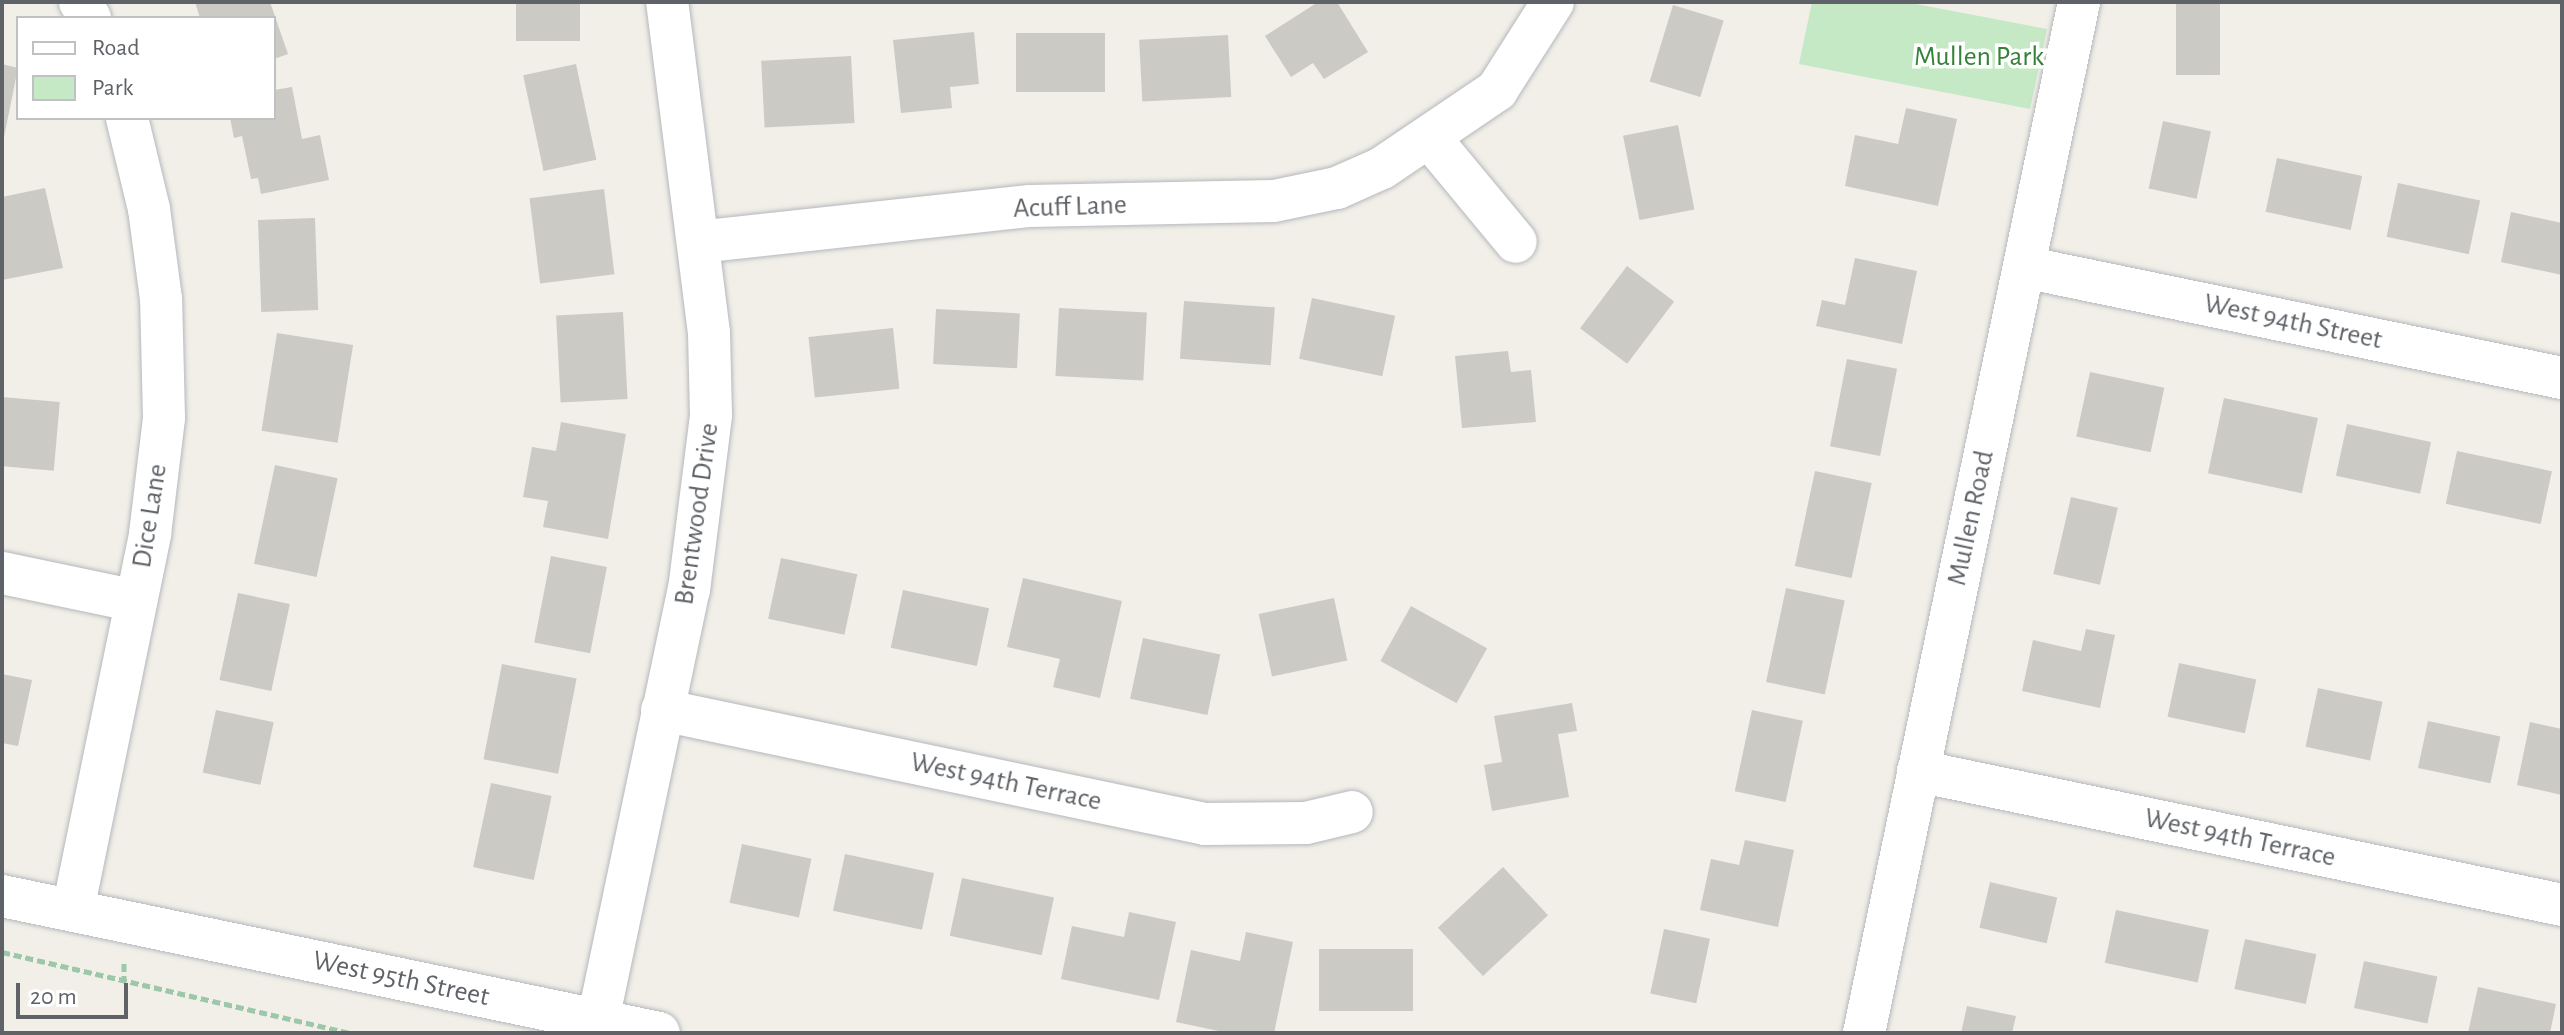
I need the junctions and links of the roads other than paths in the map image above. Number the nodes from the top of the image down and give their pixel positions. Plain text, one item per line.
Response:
1 (667, 2) edge
2 (1553, 2) edge
3 (2079, 2) edge
4 (127, 120) edge
5 (1429, 137) junction
6 (698, 242) junction
7 (1516, 242) dead end
8 (2024, 267) junction
9 (2562, 378) edge
10 (2, 573) edge
11 (136, 601) junction
12 (662, 710) junction
13 (1918, 771) junction
14 (1352, 812) dead end
15 (2, 896) edge
16 (2562, 905) edge
17 (73, 910) junction
18 (598, 1020) junction
19 (659, 1033) edge
20 (1864, 1033) edge

1 - 6 street, Brentwood Drive
2 - 5 street, Acuff Lane
3 - 8 street, Mullen Road
4 - 11 street, Dice Lane
5 - 6 street, Acuff Lane
5 - 7 street
6 - 12 street, Brentwood Drive
8 - 9 street, West 94th Street
8 - 13 street, Mullen Road
10 - 11 street
11 - 17 street, Dice Lane
12 - 14 street, West 94th Terrace
12 - 18 street, Brentwood Drive
13 - 16 street, West 94th Terrace
13 - 20 street, Mullen Road
15 - 17 street, West 95th Street
17 - 18 street, West 95th Street
18 - 19 street, West 95th Street

